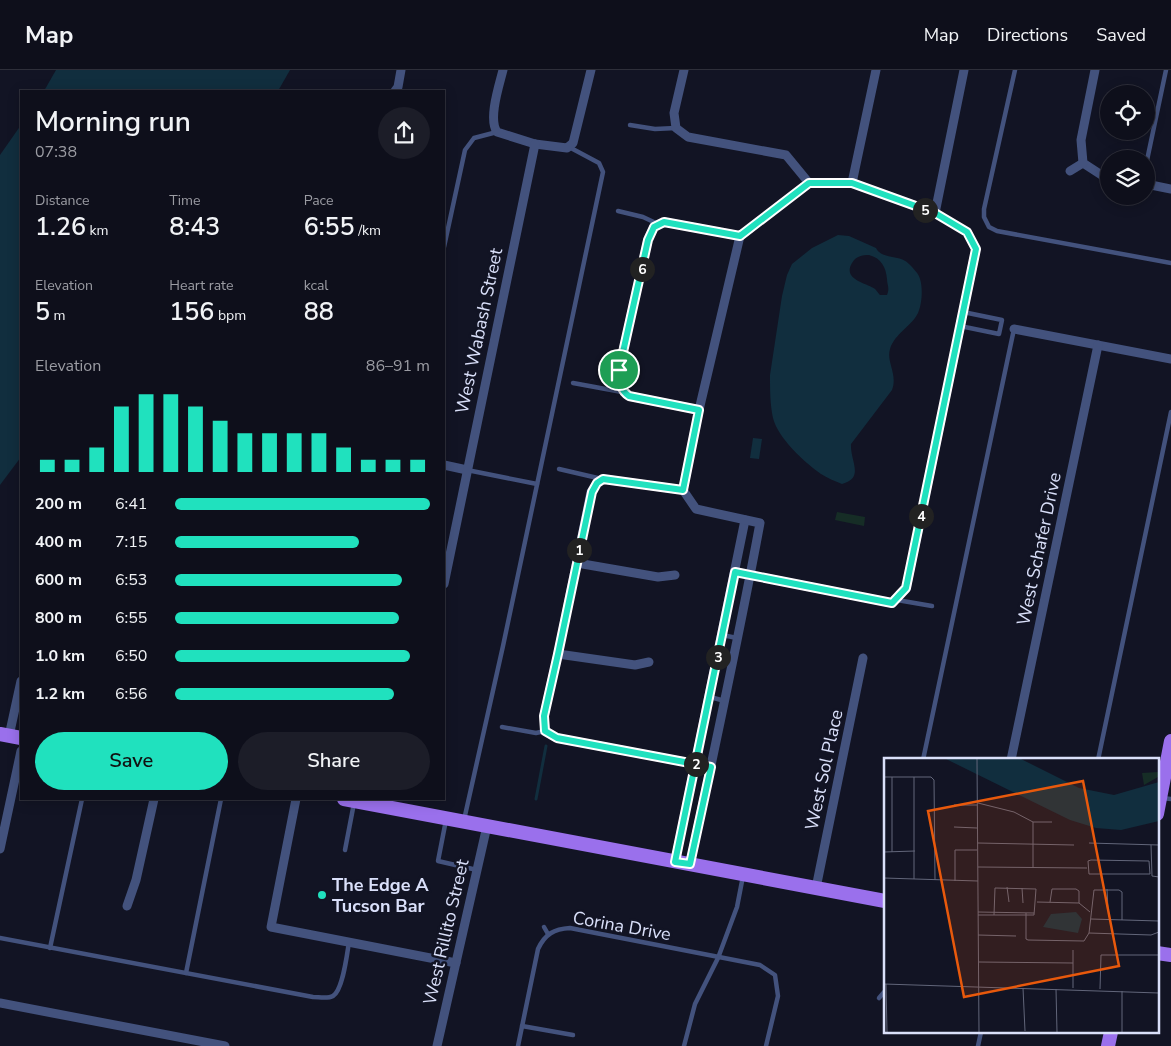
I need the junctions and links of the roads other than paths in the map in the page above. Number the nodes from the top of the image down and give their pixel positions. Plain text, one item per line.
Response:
1 (401, 70) edge
2 (503, 70) edge
3 (591, 70) edge
4 (684, 70) edge
5 (876, 70) edge
6 (964, 70) edge
7 (1015, 70) edge
8 (1095, 70) edge
9 (1166, 70) edge
10 (396, 90) edge
11 (630, 125) dead end
12 (676, 128) junction
13 (497, 132) junction
14 (535, 144) junction
15 (568, 147) junction
16 (1149, 150) edge
17 (1084, 163) junction
18 (1070, 171) dead end
19 (1100, 174) edge
20 (809, 183) junction
21 (852, 183) junction
22 (1155, 186) edge
23 (1171, 189) edge
24 (618, 211) dead end
25 (935, 213) junction
26 (658, 224) junction
27 (740, 236) junction
28 (445, 242) edge
29 (1171, 263) edge
30 (963, 312) junction
31 (960, 326) junction
32 (1014, 329) joint
33 (1098, 345) junction
34 (1171, 359) edge
35 (573, 383) dead end
36 (622, 392) junction
37 (699, 410) junction
38 (1171, 412) edge
39 (445, 465) edge
40 (559, 469) dead end
41 (467, 470) junction
42 (603, 479) junction
43 (537, 484) junction
44 (683, 490) junction
45 (746, 520) junction
46 (577, 563) junction
47 (735, 572) junction
48 (750, 574) junction
49 (675, 575) dead end
50 (445, 579) edge
51 (895, 599) junction
52 (932, 606) dead end
53 (722, 635) junction
54 (738, 638) junction
55 (558, 654) junction
56 (863, 658) dead end
57 (649, 662) dead end
58 (20, 686) edge
59 (710, 697) junction
60 (725, 701) junction
61 (502, 727) dead end
62 (545, 731) junction
63 (10, 736) edge
64 (1171, 741) edge
65 (20, 756) edge
66 (923, 758) edge
67 (1011, 758) edge
68 (1098, 758) edge
69 (696, 764) junction
70 (711, 767) junction
71 (1166, 798) edge
72 (82, 800) edge
73 (154, 800) edge
74 (221, 800) edge
75 (296, 800) edge
76 (349, 800) edge
77 (399, 804) edge
78 (1158, 812) edge
79 (446, 818) junction
80 (464, 822) junction
81 (487, 826) junction
82 (0, 849) edge
83 (345, 850) dead end
84 (675, 862) junction
85 (690, 864) junction
86 (477, 870) junction
87 (743, 875) junction
88 (816, 888) junction
89 (884, 901) edge
90 (127, 906) dead end
91 (544, 927) dead end
92 (548, 934) junction
93 (0, 938) edge
94 (349, 942) junction
95 (50, 948) junction
96 (1158, 953) edge
97 (1171, 955) edge
98 (718, 958) junction
99 (456, 963) junction
100 (186, 973) junction
101 (884, 992) edge
102 (879, 998) dead end
103 (0, 1003) edge
104 (522, 1026) junction
105 (573, 1035) dead end
106 (225, 1046) edge
107 (437, 1046) edge
108 (518, 1046) edge
109 (684, 1046) edge
110 (766, 1046) edge

1 - 10 street
2 - 13 street
3 - 15 street
4 - 12 street
5 - 21 street
6 - 25 street
7 - 29 lane
8 - 17 street
9 - 16 lane
11 - 12 lane
12 - 20 street
13 - 14 street
13 - 28 lane
14 - 15 street
14 - 41 street, West Wabash Street
15 - 43 lane
17 - 18 street
17 - 19 street
20 - 21 street
20 - 27 street
21 - 25 street
22 - 23 street
24 - 26 lane
25 - 30 street
26 - 27 street
26 - 36 street
27 - 37 street
30 - 31 street
30 - 31 lane
31 - 51 street
32 - 33 street
32 - 66 lane
33 - 34 street
33 - 67 street, West Schafer Drive
35 - 36 lane
36 - 37 street
37 - 44 street
38 - 68 lane
39 - 41 street
40 - 42 lane
41 - 43 lane
41 - 50 street, West Wabash Street
42 - 44 street
42 - 46 street
43 - 80 lane
44 - 45 street
45 - 47 street
45 - 48 street
46 - 49 street
46 - 55 street
47 - 48 street
47 - 53 street
48 - 51 street
48 - 54 street
51 - 52 lane
53 - 54 lane
53 - 59 street
54 - 60 street
55 - 57 street
55 - 62 street
56 - 88 street, West Sol Place
58 - 63 street
59 - 60 lane
59 - 69 street
60 - 70 street
61 - 62 lane
62 - 69 street
64 - 71 main road
65 - 82 street
69 - 70 street
69 - 84 street
70 - 85 street
71 - 78 main road
72 - 95 lane
73 - 90 street
74 - 100 lane
75 - 94 street
76 - 77 main road
76 - 83 lane
77 - 79 main road
79 - 80 main road
79 - 86 lane
80 - 81 main road
81 - 84 main road
81 - 86 street, West Rillito Street
84 - 85 main road
85 - 87 main road
86 - 99 street, West Rillito Street
87 - 88 main road
87 - 98 lane
88 - 89 main road
91 - 92 lane
92 - 98 lane, Corina Drive
92 - 104 lane, Corina Drive
93 - 95 lane
94 - 99 street
94 - 100 lane
95 - 100 lane
96 - 97 main road
98 - 109 lane
98 - 110 lane, Corina Drive
99 - 107 street, West Rillito Street
101 - 102 lane
103 - 106 street
104 - 105 lane
104 - 108 lane, Corina Drive

